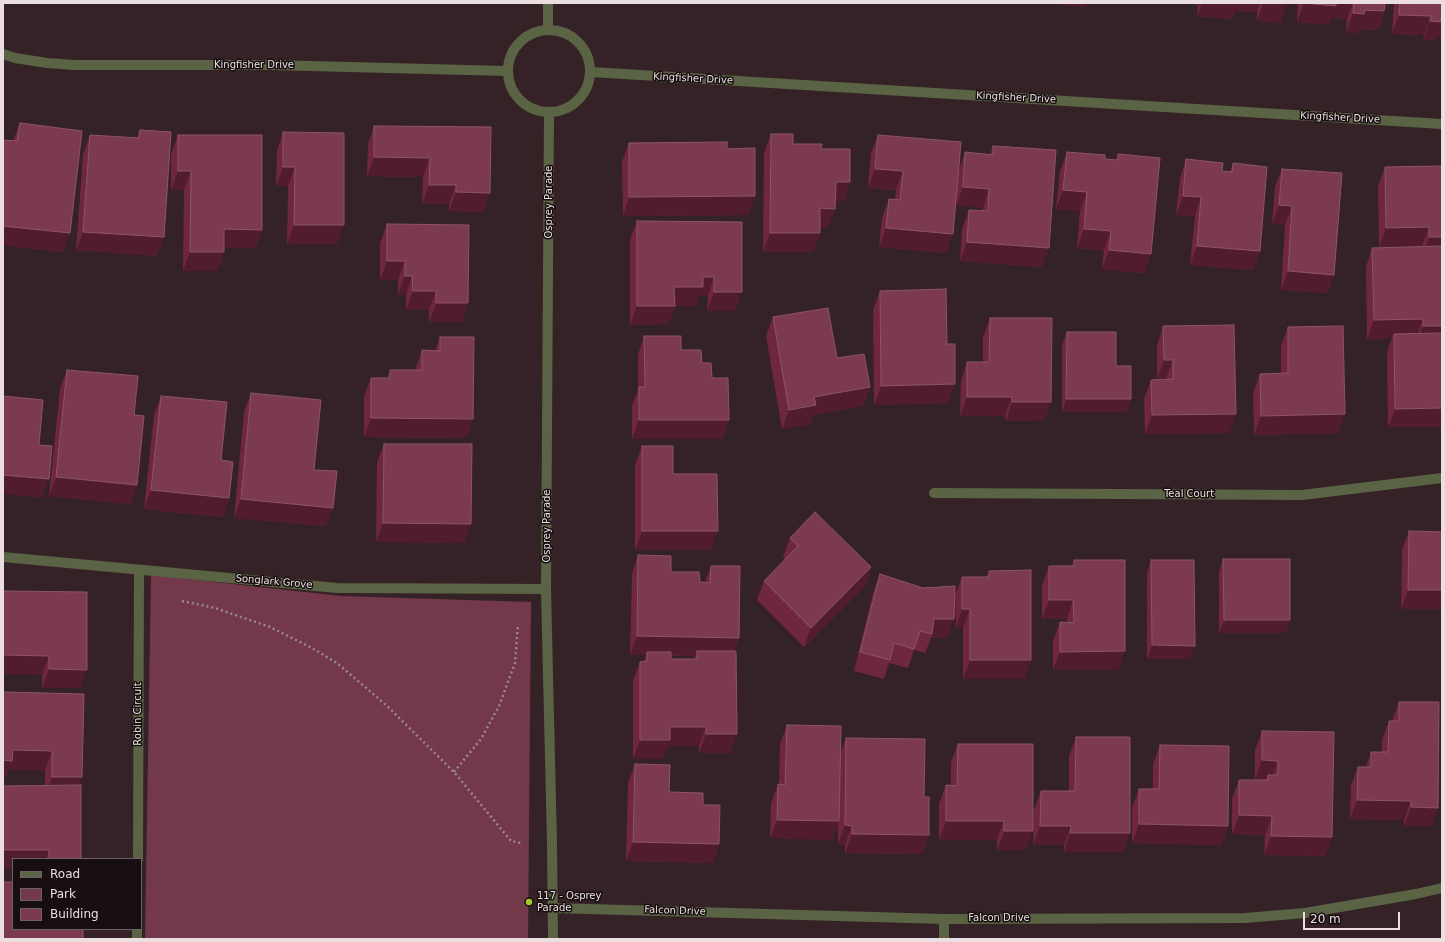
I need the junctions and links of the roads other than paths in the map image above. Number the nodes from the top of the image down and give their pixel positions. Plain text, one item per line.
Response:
1 (548, 3) edge
2 (548, 29) junction
3 (3, 54) edge
4 (507, 71) junction
5 (591, 72) junction
6 (549, 113) junction
7 (1442, 124) edge
8 (1442, 478) edge
9 (934, 493) dead end
10 (3, 557) edge
11 (139, 570) junction
12 (546, 588) junction
13 (138, 858) edge
14 (1442, 888) edge
15 (553, 908) junction
16 (944, 919) junction
17 (553, 939) edge
18 (944, 939) edge

1 - 2 street
2 - 4 street
2 - 5 street
3 - 4 street, Kingfisher Drive
4 - 6 street
5 - 6 street
5 - 7 street, Kingfisher Drive
6 - 12 street, Osprey Parade
8 - 9 street, Teal Court
10 - 11 street, Songlark Grove
11 - 12 street, Songlark Grove
11 - 13 street, Robin Circuit
12 - 15 street, Osprey Parade
14 - 16 street, Falcon Drive
15 - 16 street, Falcon Drive
15 - 17 street, Osprey Parade
16 - 18 street

